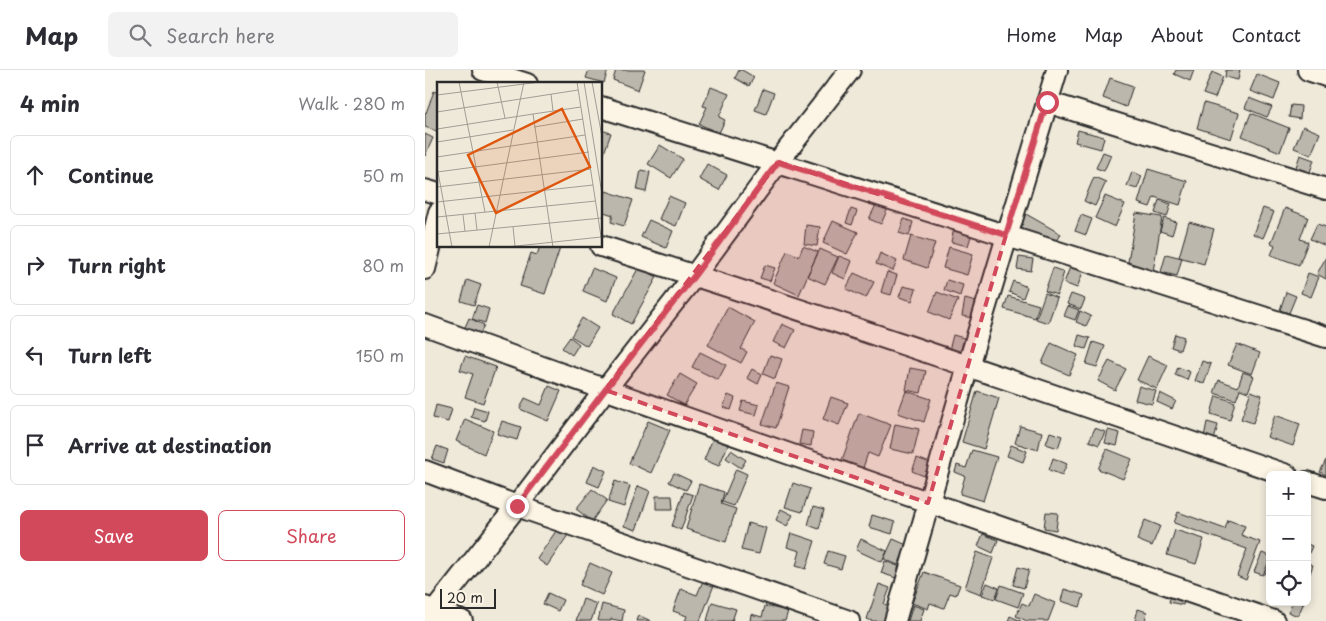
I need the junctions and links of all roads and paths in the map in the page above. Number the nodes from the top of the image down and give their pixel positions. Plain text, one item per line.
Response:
1 (483, 70) edge
2 (851, 70) edge
3 (1057, 70) edge
4 (1308, 70) edge
5 (1326, 76) edge
6 (521, 82) edge
7 (1047, 102) junction
8 (603, 108) edge
9 (778, 162) junction
10 (1326, 189) edge
11 (437, 220) edge
12 (1006, 235) junction
13 (603, 247) edge
14 (425, 268) edge
15 (695, 275) junction
16 (425, 325) edge
17 (1326, 337) edge
18 (968, 366) junction
19 (605, 390) junction
20 (425, 471) edge
21 (1275, 471) edge
22 (1311, 483) edge
23 (1326, 488) edge
24 (928, 503) junction
25 (517, 506) junction
26 (429, 613) edge
27 (462, 621) edge
28 (849, 621) edge
29 (895, 621) edge
30 (1274, 621) edge

1 - 6 street
2 - 9 street
3 - 7 street
4 - 5 street
7 - 10 street
7 - 12 street
8 - 9 street
9 - 12 street
9 - 15 street
11 - 14 street
12 - 17 street
12 - 18 street
13 - 15 street
15 - 18 street
15 - 19 street
16 - 19 street
18 - 21 street
18 - 24 street
19 - 24 street
19 - 25 street
20 - 25 street
22 - 23 street
24 - 29 street
24 - 30 street
25 - 26 street
25 - 28 street
26 - 27 street

